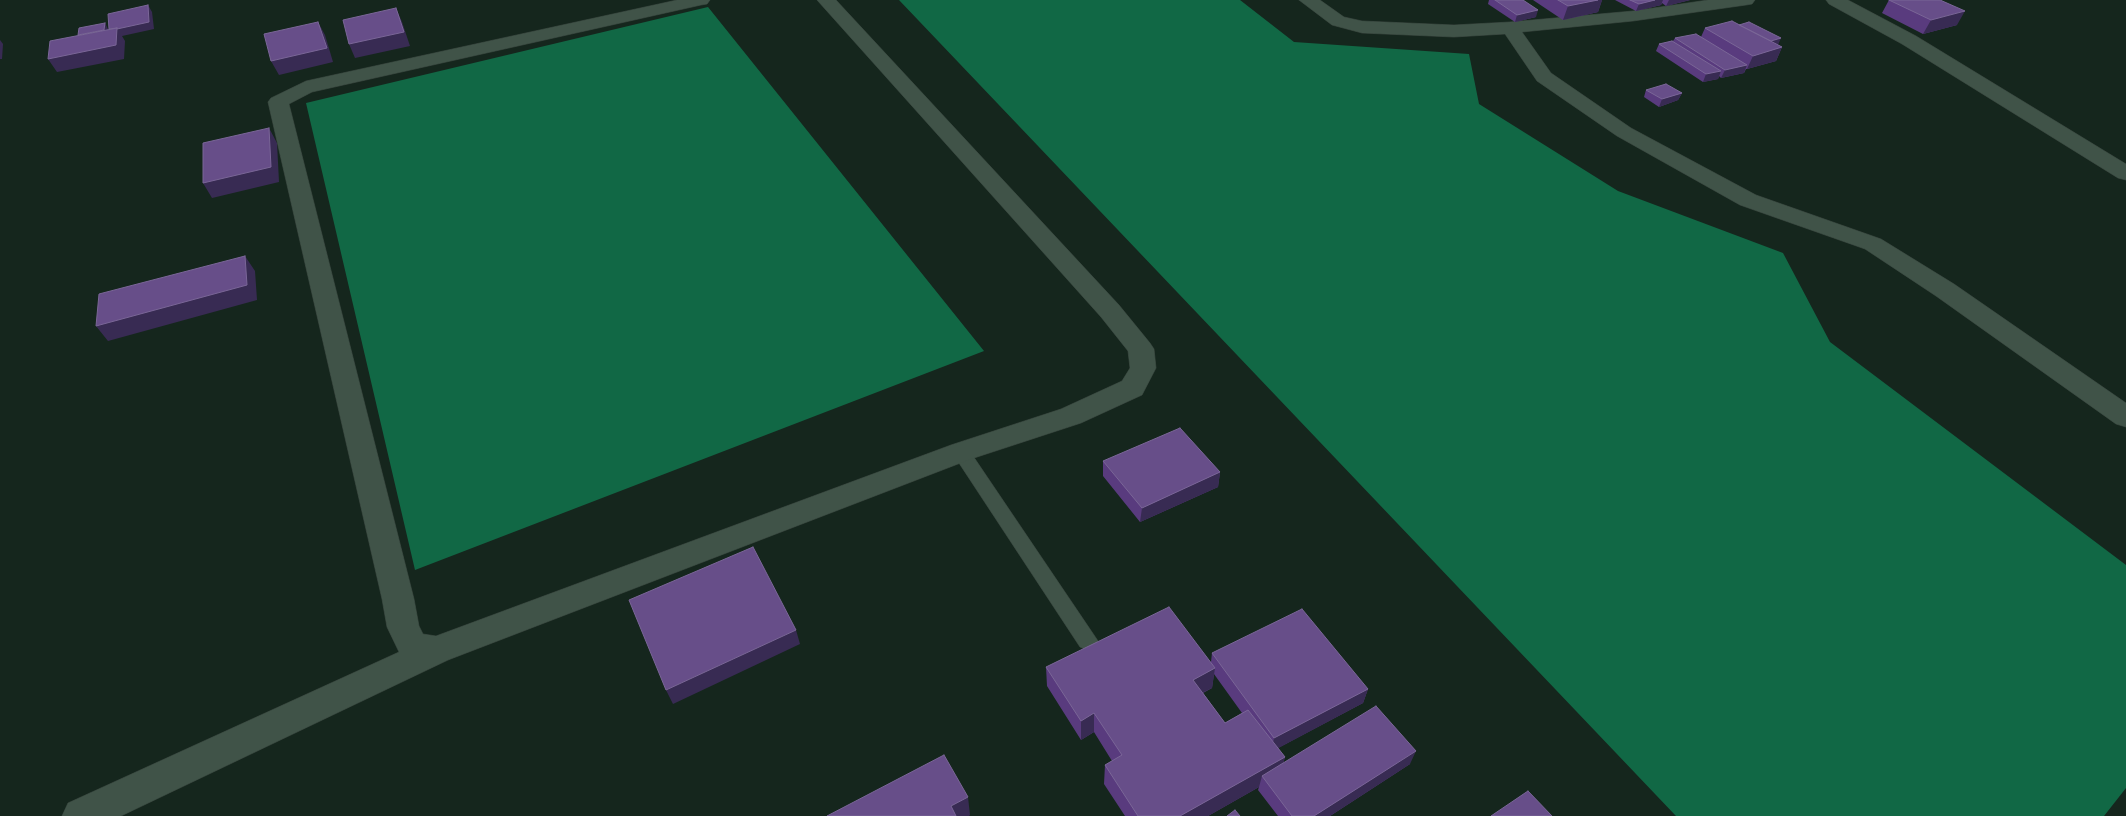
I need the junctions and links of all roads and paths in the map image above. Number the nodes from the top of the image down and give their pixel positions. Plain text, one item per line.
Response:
1 (701, 0) edge
2 (826, 0) edge
3 (1308, 0) edge
4 (1746, 0) edge
5 (1835, 0) edge
6 (1510, 28) junction
7 (2126, 173) edge
8 (2126, 416) edge
9 (961, 452) junction
10 (1086, 641) dead end
11 (436, 650) junction
12 (81, 816) edge

1 - 11 street
2 - 9 street
3 - 6 street
4 - 6 street
5 - 7 street
6 - 8 street
9 - 10 lane
9 - 11 street
11 - 12 street

